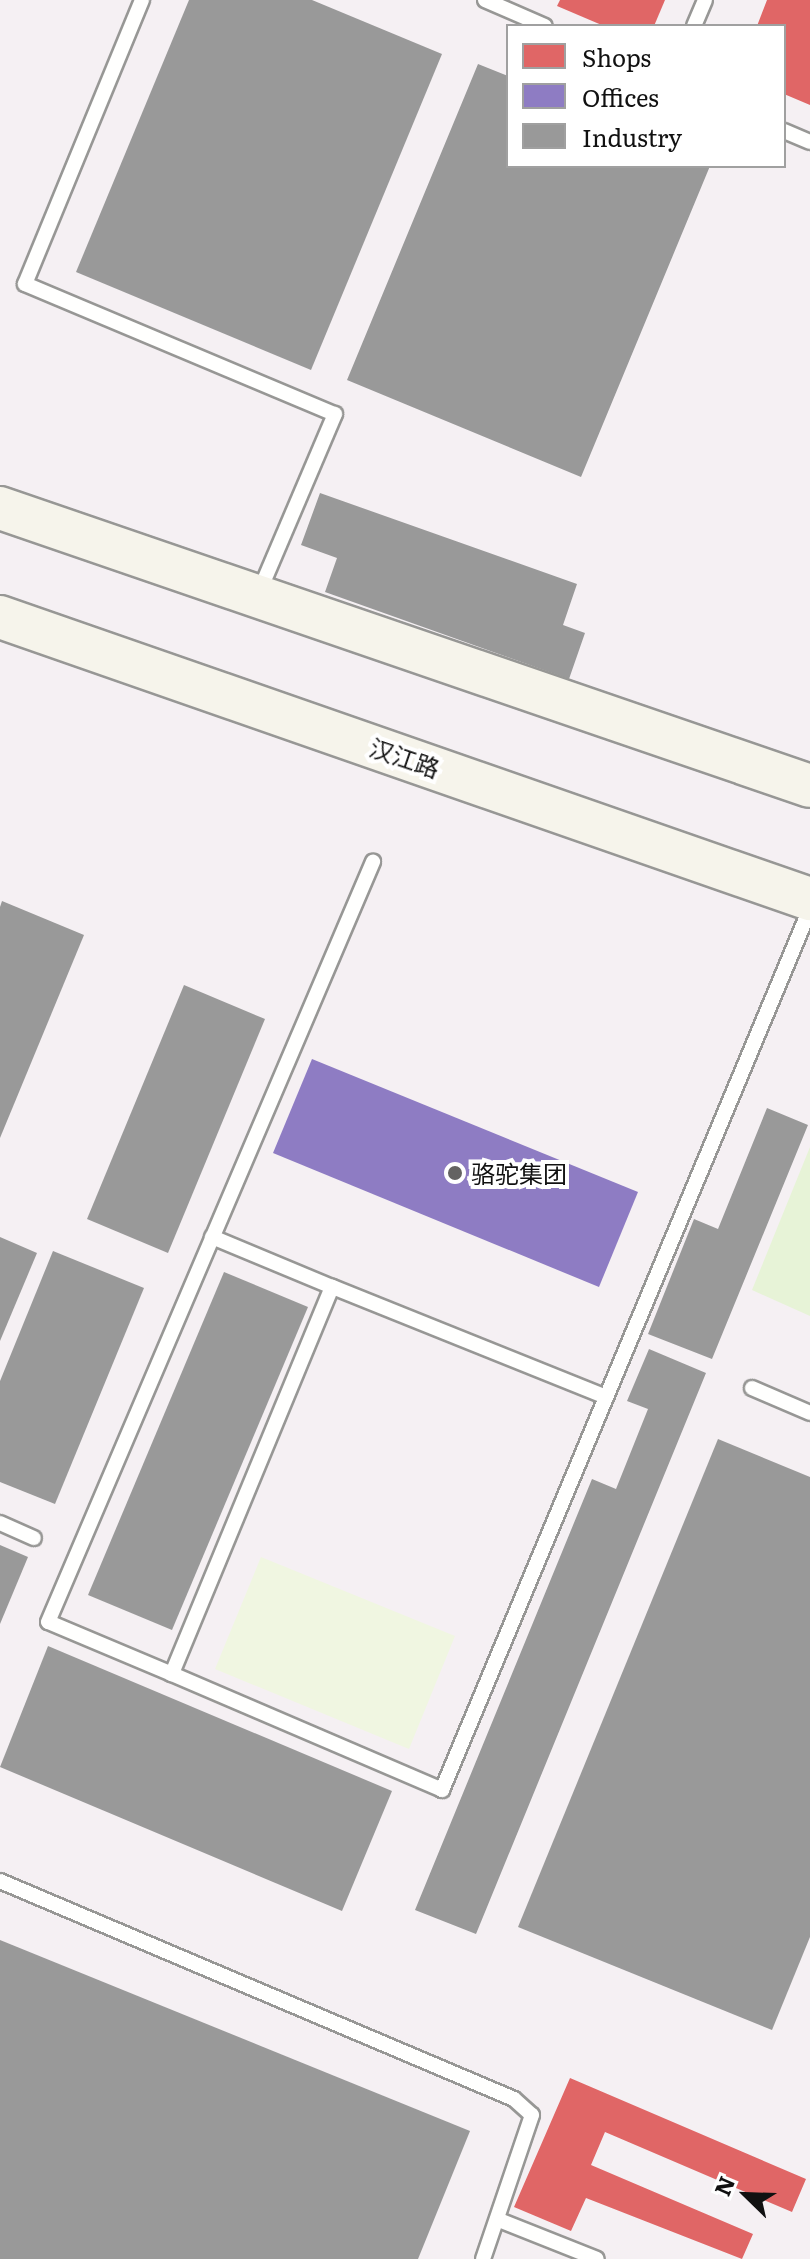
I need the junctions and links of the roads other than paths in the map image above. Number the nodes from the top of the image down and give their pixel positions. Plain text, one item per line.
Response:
1 (142, 0) edge
2 (485, 0) edge
3 (705, 0) edge
4 (540, 24) edge
5 (695, 24) edge
6 (786, 132) edge
7 (810, 142) edge
8 (0, 508) edge
9 (257, 596) junction
10 (0, 617) edge
11 (810, 786) edge
12 (373, 862) dead end
13 (810, 899) edge
14 (810, 909) edge
15 (212, 1237) junction
16 (332, 1287) junction
17 (752, 1388) dead end
18 (606, 1397) junction
19 (810, 1413) edge
20 (0, 1523) edge
21 (34, 1538) dead end
22 (172, 1674) junction
23 (0, 1881) edge
24 (499, 2220) junction
25 (483, 2259) edge
26 (597, 2259) edge

1 - 9 lane
2 - 4 lane
3 - 5 lane
6 - 7 lane
8 - 9 main road
9 - 11 main road
10 - 13 main road, 汉江路
12 - 15 lane
14 - 18 lane
15 - 16 lane
15 - 22 lane
16 - 18 lane
16 - 22 lane
17 - 19 lane
18 - 22 lane
20 - 21 lane
23 - 24 lane
24 - 25 lane
24 - 26 lane

